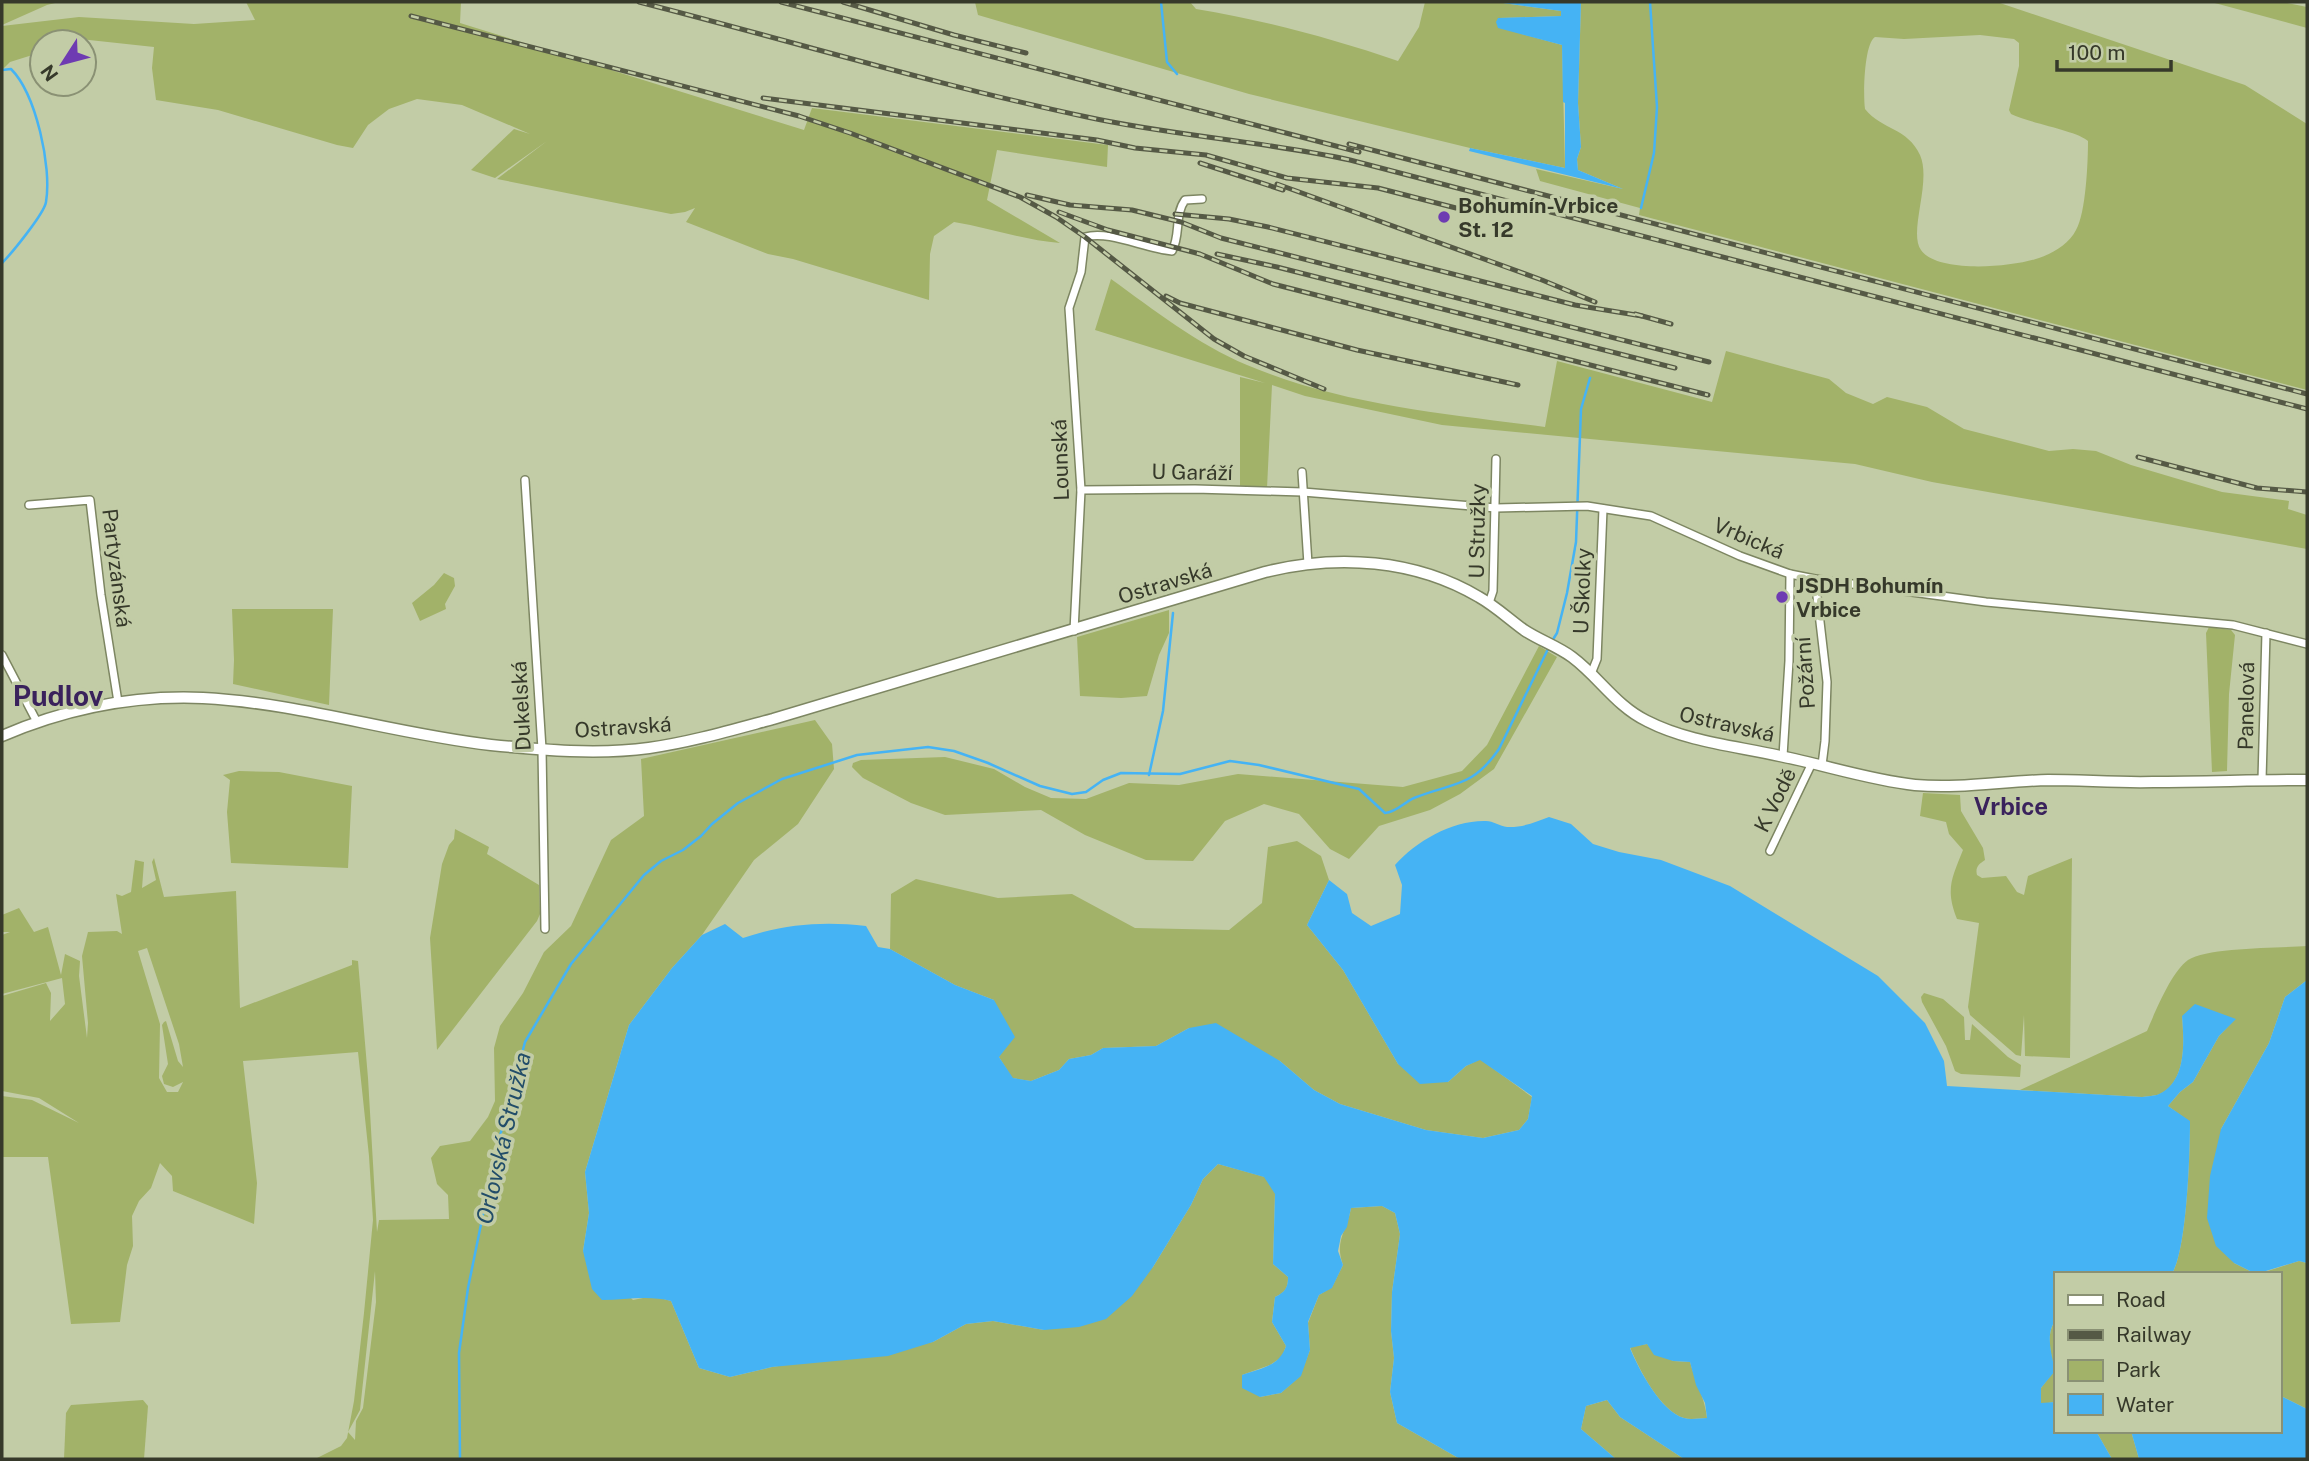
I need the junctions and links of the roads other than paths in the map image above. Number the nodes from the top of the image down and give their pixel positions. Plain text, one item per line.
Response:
1 (1202, 199) dead end
2 (1496, 458) dead end
3 (1302, 472) dead end
4 (525, 481) dead end
5 (1081, 489) junction
6 (1303, 492) junction
7 (29, 505) dead end
8 (1496, 508) junction
9 (1603, 509) junction
10 (1308, 564) junction
11 (1790, 574) junction
12 (1815, 579) junction
13 (1489, 603) junction
14 (1074, 631) junction
15 (2266, 633) junction
16 (2307, 644) edge
17 (2, 655) edge
18 (1591, 674) junction
19 (118, 702) junction
20 (37, 722) junction
21 (2, 736) edge
22 (542, 749) junction
23 (1783, 756) junction
24 (1817, 764) junction
25 (2262, 780) junction
26 (2307, 780) edge
27 (1770, 851) dead end
28 (545, 929) dead end

1 - 5 street, Lounská
2 - 8 street, U Stružky
3 - 6 street
4 - 22 street, Dukelská
5 - 6 street, U Garáží
5 - 14 street, Lounská
6 - 8 street, Vrbická
6 - 10 street
7 - 19 street, Partyzánská
8 - 9 street, Vrbická
8 - 13 street, U Stružky
9 - 11 street, Vrbická
9 - 18 street, U Školky
10 - 13 main road, Ostravská
10 - 14 main road, Ostravská
11 - 12 street, Vrbická
11 - 23 street, Požární
12 - 15 street, Vrbická
12 - 24 street, Požární
13 - 18 main road, Ostravská
14 - 22 main road, Ostravská
15 - 16 street, Vrbická
15 - 25 street, Panelová
17 - 20 street
18 - 23 main road, Ostravská
19 - 20 main road, Ostravská
19 - 22 main road, Ostravská
20 - 21 main road, Ostravská
22 - 28 street, Dukelská
23 - 24 main road, Ostravská
24 - 25 main road, Ostravská
24 - 27 street, K Vodě
25 - 26 main road, Ostravská

